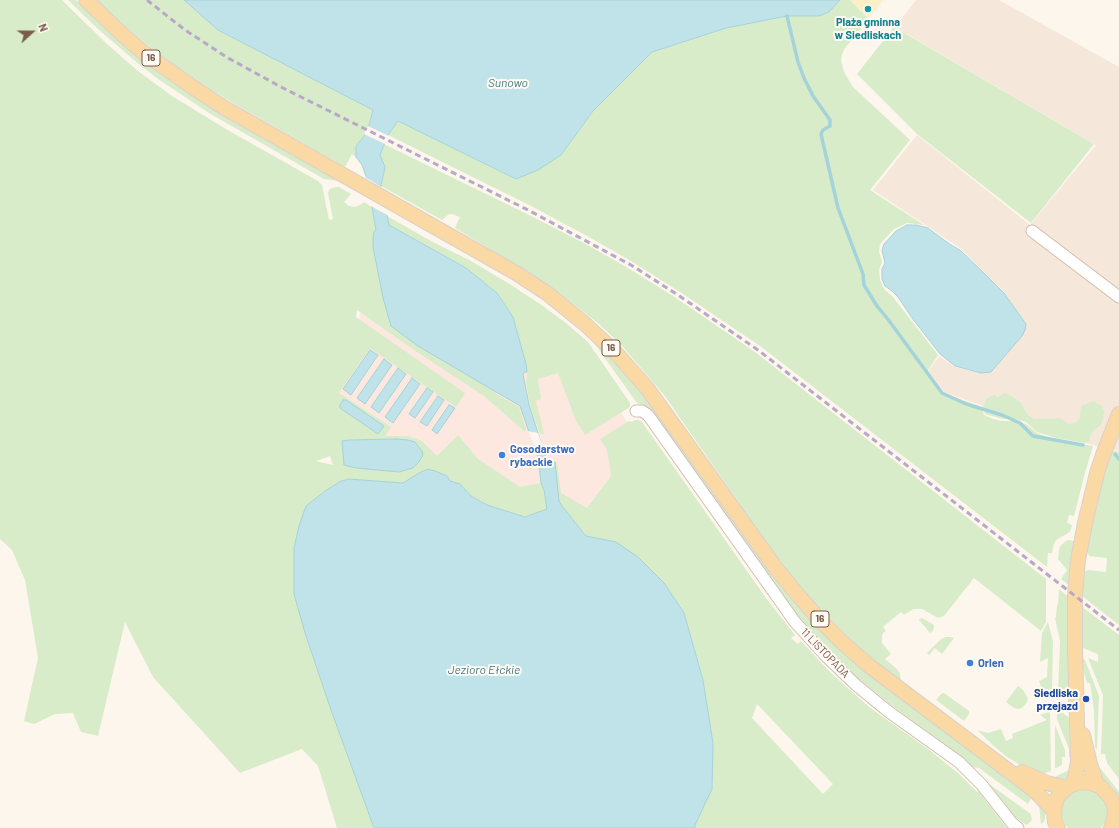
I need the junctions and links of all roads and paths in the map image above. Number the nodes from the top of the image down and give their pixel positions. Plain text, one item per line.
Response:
1 (86, 0) edge
2 (1032, 231) dead end
3 (1119, 297) edge
4 (636, 411) dead end
5 (1119, 414) edge
6 (1076, 701) junction
7 (993, 758) junction
8 (1097, 785) junction
9 (1069, 786) junction
10 (1116, 807) edge
11 (1054, 811) junction
12 (1018, 828) edge
13 (1056, 828) edge
14 (1111, 828) edge

1 - 7 main road, 16
2 - 3 street
4 - 12 street, 11 LISTOPADA
5 - 6 main road
6 - 8 main road
6 - 9 main road
7 - 9 main road, 16
7 - 11 main road, 16
8 - 9 main road, 16
8 - 10 main road
9 - 11 main road
10 - 14 main road
11 - 13 main road

